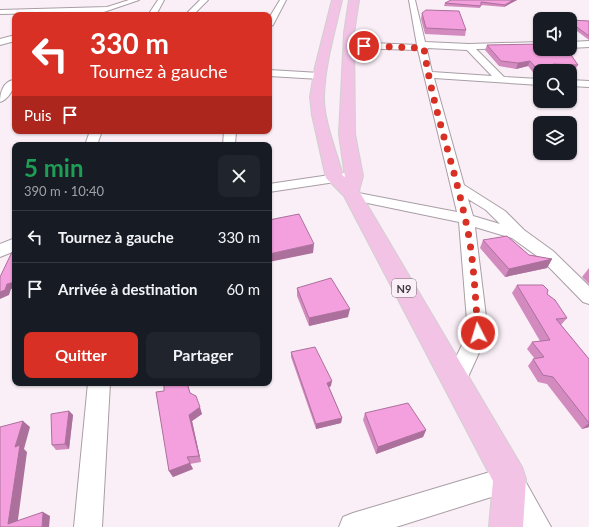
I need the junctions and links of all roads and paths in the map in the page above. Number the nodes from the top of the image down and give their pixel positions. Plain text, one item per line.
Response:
1 (136, 0) edge
2 (161, 0) edge
3 (205, 0) edge
4 (283, 0) edge
5 (337, 0) edge
6 (354, 0) edge
7 (412, 0) edge
8 (108, 9) junction
9 (0, 12) edge
10 (98, 12) edge
11 (154, 12) edge
12 (192, 12) edge
13 (333, 14) junction
14 (352, 15) junction
15 (272, 20) edge
16 (0, 33) edge
17 (12, 33) edge
18 (12, 39) edge
19 (0, 42) edge
20 (589, 44) edge
21 (577, 45) edge
22 (533, 46) edge
23 (423, 47) junction
24 (469, 47) junction
25 (349, 50) junction
26 (324, 54) junction
27 (272, 74) edge
28 (428, 75) junction
29 (320, 76) junction
30 (502, 80) junction
31 (533, 82) edge
32 (0, 83) edge
33 (12, 83) edge
34 (577, 83) edge
35 (589, 84) edge
36 (12, 85) edge
37 (0, 99) edge
38 (335, 178) junction
39 (458, 186) junction
40 (272, 188) edge
41 (352, 188) junction
42 (466, 219) junction
43 (518, 234) junction
44 (12, 245) edge
45 (0, 251) edge
46 (589, 297) edge
47 (455, 381) junction
48 (99, 386) edge
49 (510, 478) junction
50 (88, 527) edge
51 (353, 527) edge
52 (506, 527) edge
53 (537, 527) edge

1 - 8 street
2 - 11 street
3 - 12 street
4 - 15 street
5 - 13 highway
6 - 14 highway, N9
7 - 23 street
8 - 9 street
8 - 10 street
13 - 14 highway
13 - 26 highway
14 - 25 highway, N9
16 - 17 street
18 - 19 street
20 - 21 street
22 - 24 street
23 - 24 street
23 - 25 street
23 - 28 street
24 - 30 street
25 - 26 highway
25 - 41 highway, N9
26 - 29 highway
27 - 29 street
28 - 30 street
28 - 39 street
29 - 38 highway
30 - 31 street
32 - 33 street
34 - 35 street
36 - 37 street
38 - 40 street
38 - 41 highway, N9
39 - 42 street
39 - 43 street
41 - 42 street
41 - 47 highway, N9
42 - 43 street
42 - 47 street
43 - 46 street
44 - 45 street
47 - 49 highway, N9
48 - 50 street
49 - 51 street
49 - 52 highway
49 - 53 street

